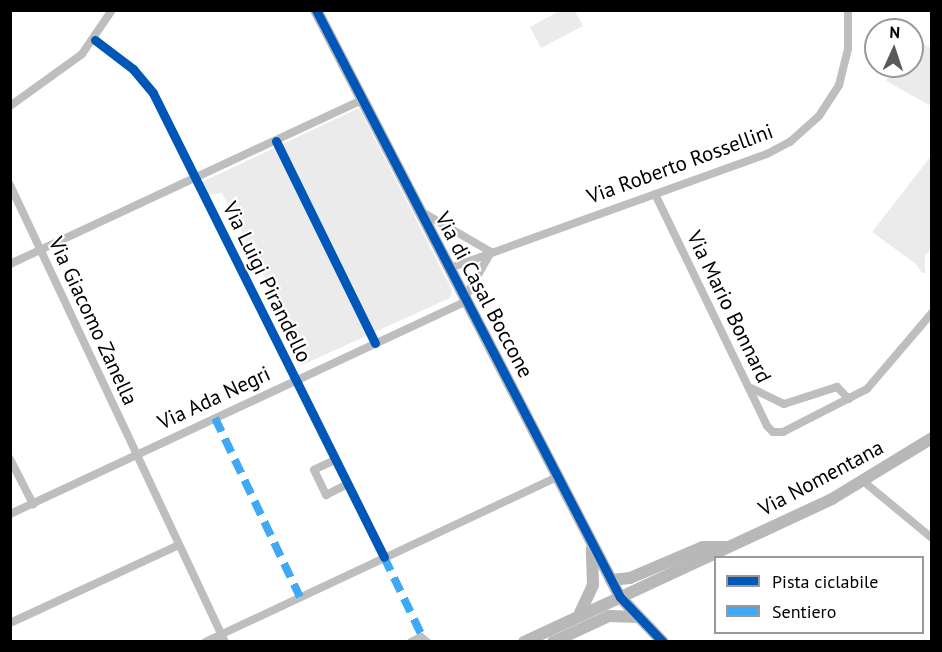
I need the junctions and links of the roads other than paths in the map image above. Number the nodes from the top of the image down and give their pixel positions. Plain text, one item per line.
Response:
1 (112, 10) edge
2 (316, 10) edge
3 (848, 10) edge
4 (95, 39) junction
5 (362, 100) junction
6 (10, 106) edge
7 (196, 180) junction
8 (10, 185) edge
9 (655, 194) junction
10 (419, 210) junction
11 (40, 250) junction
12 (491, 252) junction
13 (10, 264) edge
14 (450, 268) junction
15 (466, 300) junction
16 (932, 313) edge
17 (296, 380) junction
18 (746, 384) junction
19 (849, 399) junction
20 (932, 438) edge
21 (136, 454) junction
22 (10, 459) edge
23 (335, 460) junction
24 (557, 477) junction
25 (863, 481) junction
26 (348, 484) junction
27 (33, 504) junction
28 (10, 514) edge
29 (932, 538) edge
30 (592, 544) junction
31 (177, 546) junction
32 (727, 547) junction
33 (384, 557) junction
34 (611, 580) junction
35 (620, 597) junction
36 (579, 616) junction
37 (638, 618) junction
38 (10, 622) edge
39 (223, 638) edge
40 (205, 642) edge
41 (411, 642) edge
42 (427, 642) edge
43 (524, 642) edge
44 (553, 642) edge
45 (663, 642) edge

1 - 4 street
2 - 5 street, Via di Casal Boccone
3 - 9 street, Via Roberto Rossellini
4 - 6 street
4 - 7 street, Via Luigi Pirandello
5 - 7 street
5 - 10 street, Via di Casal Boccone
7 - 11 street
7 - 17 street, Via Luigi Pirandello
8 - 11 street, Via Giacomo Zanella
9 - 12 street, Via Roberto Rossellini
9 - 18 street, Via Mario Bonnard
10 - 12 street
10 - 14 street, Via di Casal Boccone
11 - 13 street
11 - 21 street, Via Giacomo Zanella
12 - 14 street, Via Roberto Rossellini
12 - 15 street
14 - 15 street, Via di Casal Boccone
15 - 17 street, Via Ada Negri
15 - 24 street, Via di Casal Boccone
16 - 19 street
17 - 21 street, Via Ada Negri
17 - 23 street, Via Luigi Pirandello
18 - 19 street
18 - 19 street, Via Mario Bonnard
20 - 25 street, Via Nomentana
21 - 27 street, Via Ada Negri
21 - 31 street, Via Giacomo Zanella
22 - 27 street
23 - 26 street, Via Luigi Pirandello
23 - 26 street
24 - 30 street, Via di Casal Boccone
24 - 33 street
25 - 29 street
25 - 32 street, Via Nomentana
26 - 33 street, Via Luigi Pirandello
27 - 28 street, Via Ada Negri
30 - 34 street, Via di Casal Boccone
30 - 36 street, Via di Casal Boccone
31 - 38 street
31 - 39 street, Via Giacomo Zanella
32 - 34 street, Via Nomentana
32 - 35 street, Via Nomentana
33 - 39 street
34 - 35 street, Via di Casal Boccone
35 - 36 street, Via Nomentana
35 - 37 street, Via di Casal Boccone
36 - 43 street, Via Nomentana
37 - 44 street
37 - 45 street, Via di Casal Boccone
39 - 40 street
41 - 42 street

